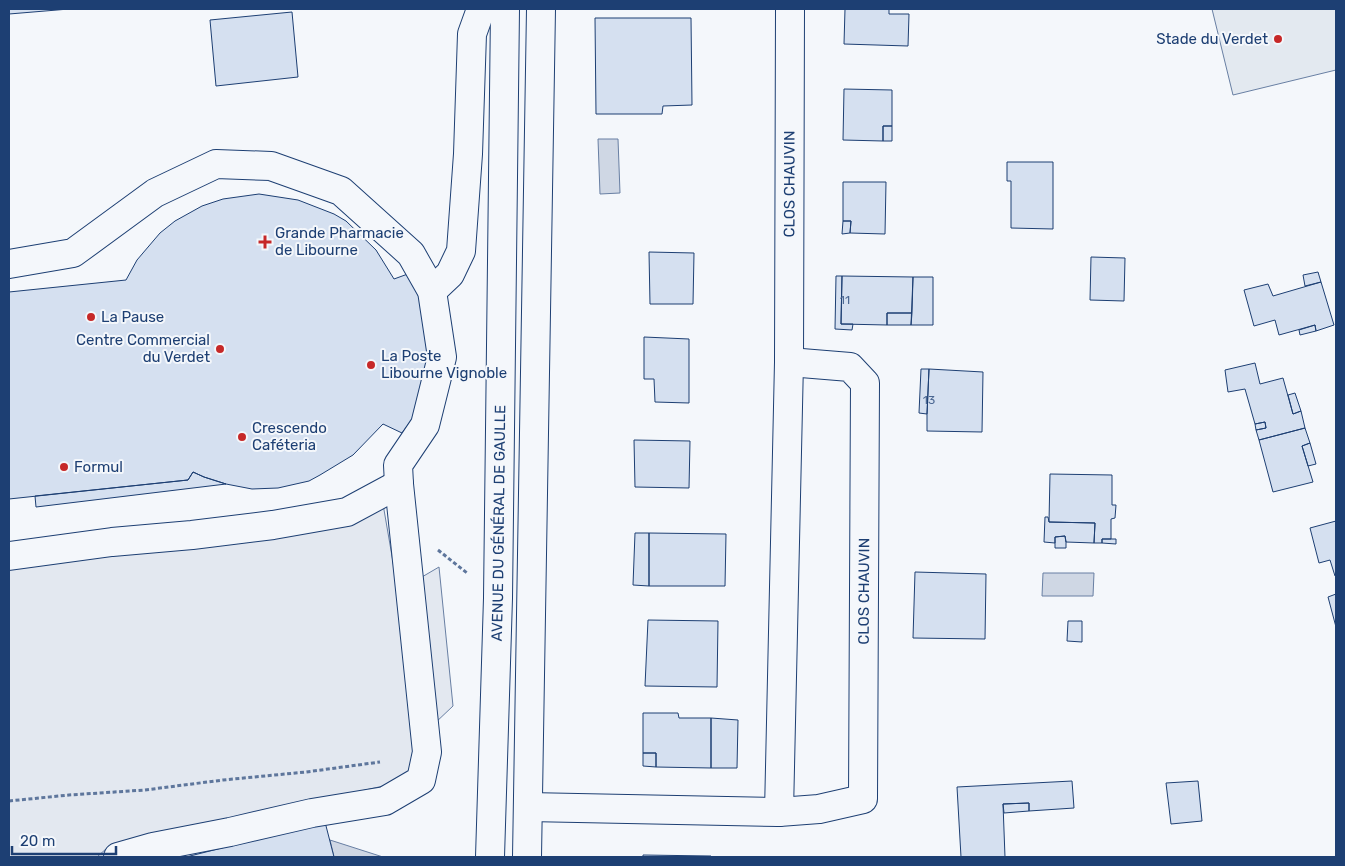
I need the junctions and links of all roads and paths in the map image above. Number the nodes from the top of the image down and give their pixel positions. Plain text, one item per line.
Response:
1 (481, 9) edge
2 (505, 9) edge
3 (541, 9) edge
4 (790, 9) edge
5 (9, 264) edge
6 (432, 291) junction
7 (789, 362) junction
8 (398, 484) junction
9 (9, 556) edge
10 (380, 762) dead end
11 (9, 801) edge
12 (528, 807) junction
13 (778, 812) junction
14 (118, 857) edge
15 (490, 857) edge
16 (527, 857) edge

1 - 6 street
2 - 15 street, AVENUE DU GÉNÉRAL DE GAULLE
3 - 12 street
4 - 7 street, CLOS CHAUVIN
5 - 6 street
6 - 8 street
7 - 13 street, CLOS CHAUVIN
7 - 13 street, CLOS CHAUVIN
8 - 9 street
8 - 14 street
10 - 11 path
12 - 13 street, CLOS CHAUVIN
12 - 16 street

